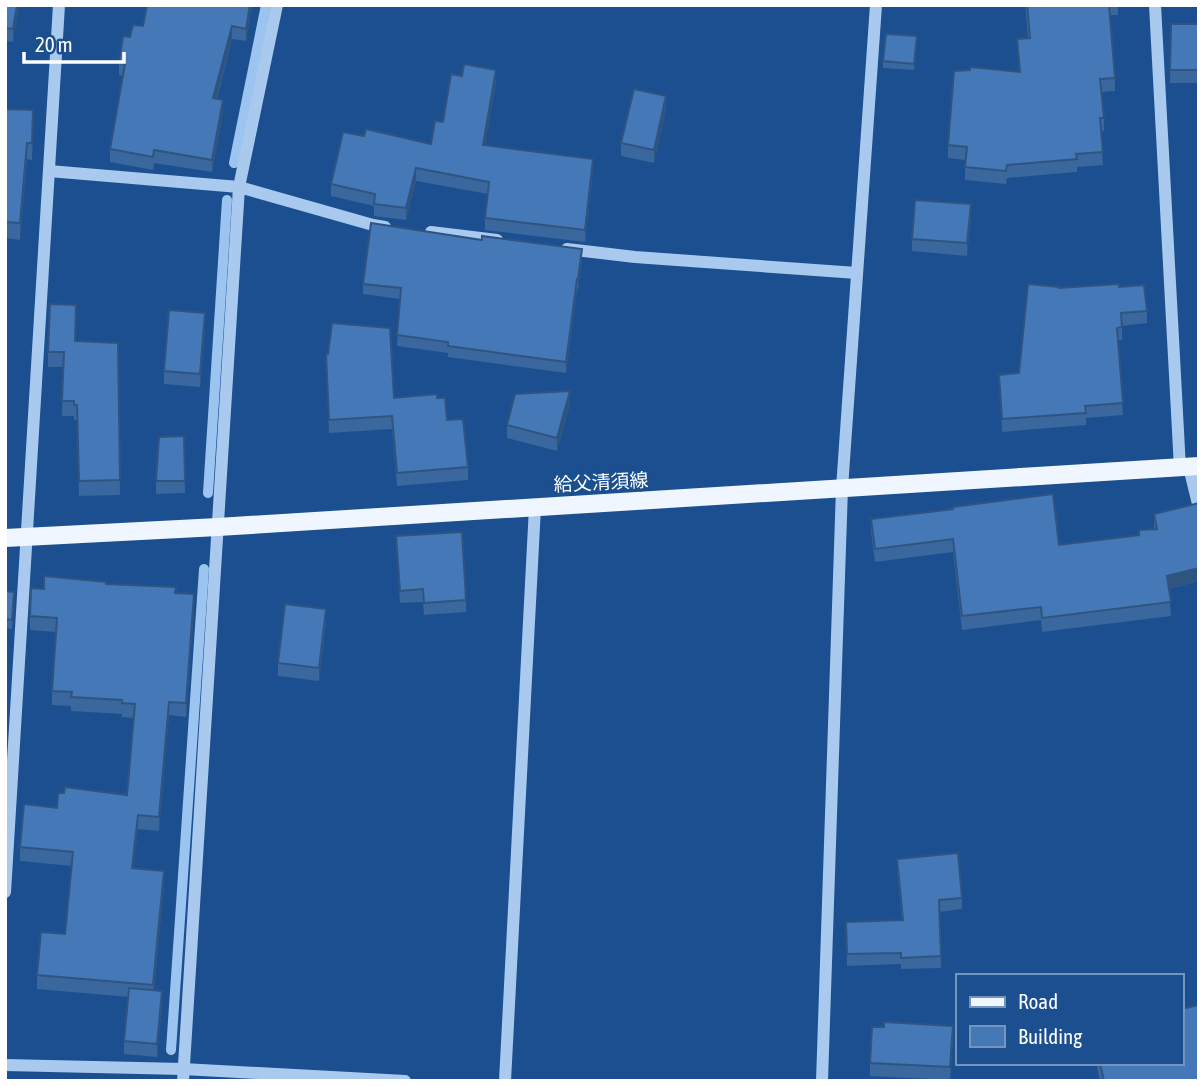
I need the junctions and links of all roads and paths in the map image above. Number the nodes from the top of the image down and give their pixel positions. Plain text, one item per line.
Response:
1 (59, 5) edge
2 (277, 5) edge
3 (876, 5) edge
4 (1155, 5) edge
5 (49, 171) junction
6 (239, 187) junction
7 (400, 229) edge
8 (414, 230) edge
9 (511, 242) edge
10 (552, 247) edge
11 (857, 273) junction
12 (1189, 467) edge
13 (842, 488) junction
14 (535, 507) junction
15 (1199, 508) edge
16 (218, 527) junction
17 (5, 538) edge
18 (27, 538) junction
19 (5, 892) edge
20 (5, 1065) edge
21 (183, 1075) edge
22 (405, 1081) edge
23 (505, 1081) edge
24 (822, 1081) edge

1 - 5 street
2 - 6 street
3 - 11 street
4 - 12 street
5 - 6 street
5 - 18 street
6 - 7 street
6 - 16 street
8 - 9 street
10 - 11 street
11 - 13 street
12 - 13 main road, 給父清須線
12 - 15 street
13 - 14 main road, 給父清須線
13 - 24 street
14 - 16 main road, 給父清須線
14 - 23 street
16 - 18 main road, 給父清須線
16 - 21 street
17 - 18 main road, 給父清須線
18 - 19 street
20 - 21 street
21 - 22 street

